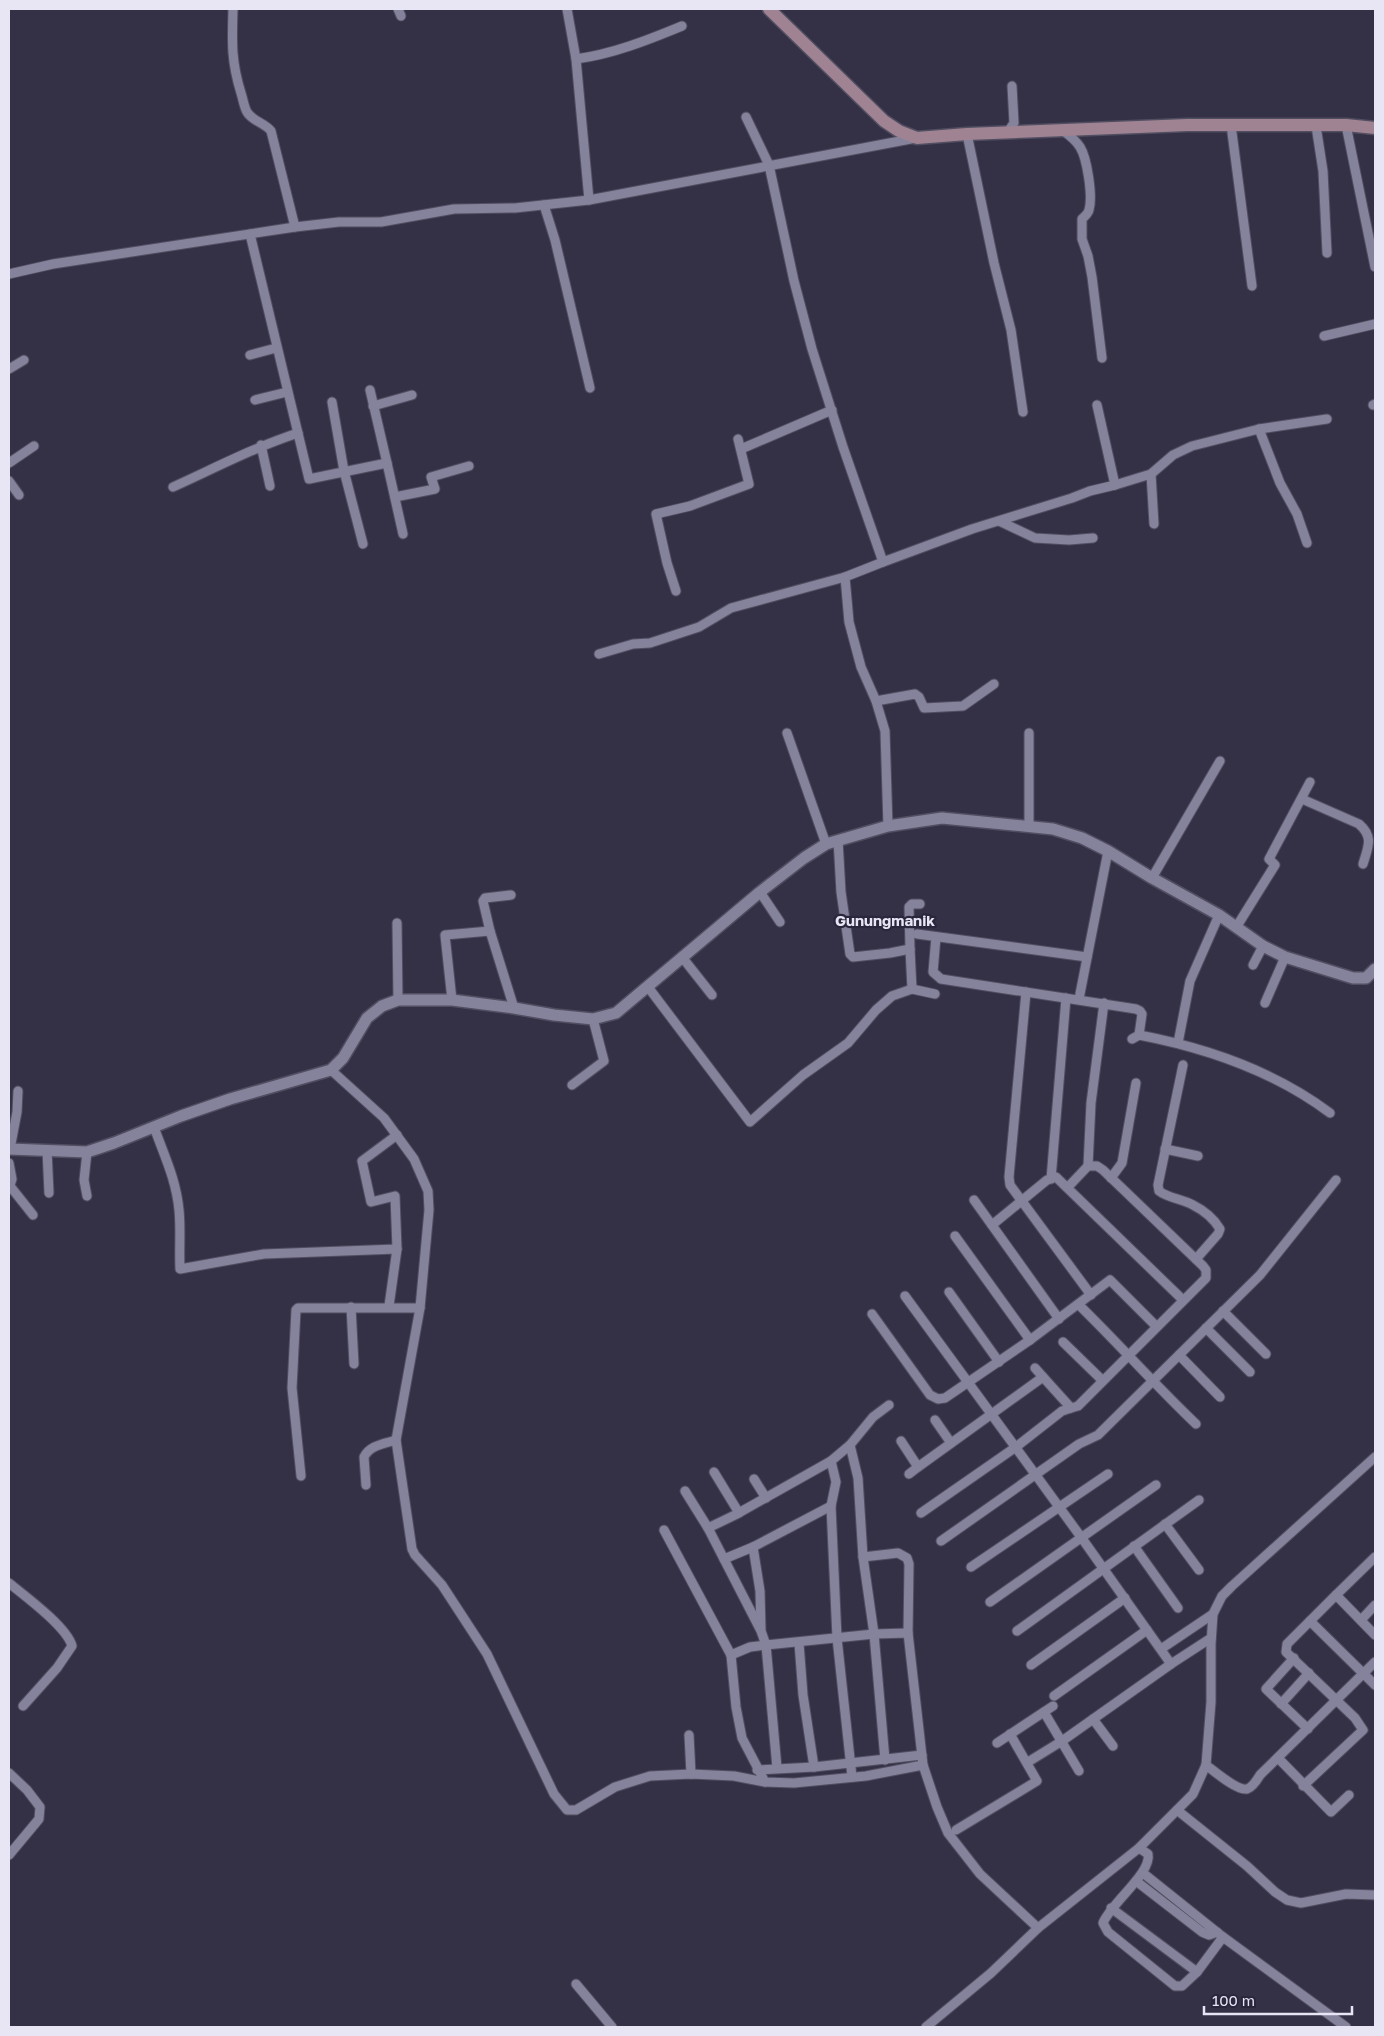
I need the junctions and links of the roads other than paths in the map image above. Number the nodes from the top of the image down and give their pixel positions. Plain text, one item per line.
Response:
1 (233, 9) edge
2 (568, 9) edge
3 (769, 9) edge
4 (682, 26) dead end
5 (576, 59) junction
6 (1012, 86) dead end
7 (746, 118) dead end
8 (1231, 125) junction
9 (1316, 126) junction
10 (1346, 126) junction
11 (1375, 128) edge
12 (1062, 130) junction
13 (1007, 133) junction
14 (967, 134) junction
15 (917, 138) junction
16 (769, 165) junction
17 (589, 200) junction
18 (544, 205) junction
19 (295, 227) junction
20 (250, 234) junction
21 (1327, 253) dead end
22 (1375, 268) edge
23 (9, 274) edge
24 (1252, 286) dead end
25 (1375, 324) edge
26 (1324, 336) dead end
27 (276, 348) junction
28 (250, 355) dead end
29 (1102, 358) dead end
30 (24, 360) dead end
31 (9, 369) edge
32 (590, 388) dead end
33 (370, 390) dead end
34 (287, 392) junction
35 (412, 395) dead end
36 (255, 400) dead end
37 (332, 402) dead end
38 (1097, 404) dead end
39 (373, 406) junction
40 (832, 410) junction
41 (1023, 412) dead end
42 (1327, 419) dead end
43 (1259, 429) junction
44 (298, 433) junction
45 (738, 439) dead end
46 (261, 445) junction
47 (34, 446) dead end
48 (741, 449) junction
49 (9, 463) edge
50 (387, 463) junction
51 (469, 466) dead end
52 (344, 471) junction
53 (1151, 474) junction
54 (9, 481) edge
55 (1115, 485) junction
56 (270, 486) dead end
57 (173, 487) dead end
58 (19, 495) dead end
59 (394, 497) junction
60 (999, 521) junction
61 (1154, 524) dead end
62 (403, 534) dead end
63 (1093, 538) dead end
64 (1307, 543) dead end
65 (363, 544) dead end
66 (882, 562) junction
67 (845, 577) junction
68 (676, 591) dead end
69 (599, 654) dead end
70 (994, 684) dead end
71 (876, 701) junction
72 (787, 733) dead end
73 (1029, 734) dead end
74 (1220, 761) dead end
75 (1310, 782) dead end
76 (1302, 799) junction
77 (888, 826) junction
78 (1029, 826) junction
79 (838, 840) junction
80 (826, 844) junction
81 (1108, 851) junction
82 (1363, 864) dead end
83 (1152, 878) junction
84 (760, 892) junction
85 (511, 895) dead end
86 (920, 904) dead end
87 (1219, 915) junction
88 (780, 922) dead end
89 (396, 923) dead end
90 (1237, 926) junction
91 (490, 931) junction
92 (917, 934) dead end
93 (936, 936) junction
94 (1264, 946) junction
95 (910, 949) junction
96 (682, 957) junction
97 (1087, 957) junction
98 (1285, 957) junction
99 (1253, 964) dead end
100 (1375, 969) edge
101 (648, 987) junction
102 (912, 989) junction
103 (1026, 992) junction
104 (935, 994) dead end
105 (712, 995) dead end
106 (1066, 998) junction
107 (1079, 999) junction
108 (398, 1000) junction
109 (452, 1000) junction
110 (1265, 1003) dead end
111 (1104, 1004) junction
112 (514, 1008) junction
113 (593, 1019) junction
114 (1178, 1043) junction
115 (1183, 1065) dead end
116 (331, 1070) junction
117 (1136, 1083) dead end
118 (572, 1085) dead end
119 (18, 1091) dead end
120 (1330, 1113) dead end
121 (154, 1127) junction
122 (397, 1135) junction
123 (9, 1149) edge
124 (1165, 1149) junction
125 (47, 1150) junction
126 (87, 1152) junction
127 (1198, 1156) dead end
128 (9, 1163) edge
129 (1088, 1166) junction
130 (1112, 1178) junction
131 (1051, 1179) junction
132 (1336, 1180) dead end
133 (9, 1187) edge
134 (1068, 1187) junction
135 (49, 1193) dead end
136 (87, 1196) dead end
137 (974, 1200) dead end
138 (1021, 1202) junction
139 (33, 1215) dead end
140 (992, 1225) junction
141 (955, 1236) dead end
142 (397, 1249) junction
143 (1196, 1259) junction
144 (949, 1292) dead end
145 (1091, 1295) junction
146 (905, 1296) dead end
147 (1182, 1300) junction
148 (1079, 1305) junction
149 (389, 1306) junction
150 (351, 1308) junction
151 (420, 1308) junction
152 (1223, 1311) junction
153 (872, 1314) dead end
154 (1059, 1319) junction
155 (1156, 1326) junction
156 (1206, 1328) junction
157 (1030, 1340) junction
158 (1063, 1342) dead end
159 (1266, 1354) dead end
160 (1179, 1355) junction
161 (1127, 1356) junction
162 (998, 1362) junction
163 (354, 1364) dead end
164 (1035, 1368) dead end
165 (1250, 1372) dead end
166 (1043, 1377) junction
167 (1102, 1380) junction
168 (969, 1382) junction
169 (1152, 1382) junction
170 (1220, 1397) dead end
171 (889, 1405) dead end
172 (1071, 1408) junction
173 (992, 1414) junction
174 (935, 1420) dead end
175 (1196, 1424) dead end
176 (396, 1440) junction
177 (902, 1441) dead end
178 (951, 1443) junction
179 (850, 1445) junction
180 (1016, 1447) junction
181 (1375, 1457) edge
182 (831, 1461) junction
183 (918, 1467) junction
184 (714, 1472) dead end
185 (908, 1474) dead end
186 (1036, 1474) junction
187 (1108, 1474) dead end
188 (301, 1476) dead end
189 (754, 1479) dead end
190 (366, 1484) dead end
191 (1156, 1485) dead end
192 (685, 1491) dead end
193 (766, 1498) junction
194 (1199, 1500) dead end
195 (831, 1506) junction
196 (1059, 1506) junction
197 (739, 1513) junction
198 (921, 1513) dead end
199 (1165, 1524) junction
200 (708, 1528) junction
201 (664, 1530) dead end
202 (1081, 1537) junction
203 (941, 1541) dead end
204 (1134, 1546) junction
205 (753, 1547) junction
206 (863, 1556) junction
207 (1375, 1557) edge
208 (724, 1559) junction
209 (971, 1567) dead end
210 (1103, 1568) junction
211 (1199, 1570) dead end
212 (9, 1583) edge
213 (1336, 1595) junction
214 (1125, 1598) junction
215 (990, 1602) dead end
216 (1375, 1605) edge
217 (1178, 1608) dead end
218 (1213, 1614) junction
219 (1361, 1620) junction
220 (1310, 1621) junction
221 (1147, 1630) junction
222 (762, 1631) junction
223 (1018, 1631) dead end
224 (908, 1633) junction
225 (874, 1634) junction
226 (1375, 1635) edge
227 (837, 1638) junction
228 (1211, 1638) junction
229 (799, 1643) junction
230 (766, 1645) junction
231 (1161, 1649) junction
232 (731, 1655) junction
233 (1294, 1658) junction
234 (1375, 1662) edge
235 (1171, 1664) junction
236 (1031, 1665) dead end
237 (1309, 1673) junction
238 (1364, 1674) junction
239 (1375, 1685) edge
240 (1054, 1696) dead end
241 (1337, 1701) junction
242 (1281, 1704) junction
243 (23, 1706) dead end
244 (1053, 1706) dead end
245 (1044, 1712) junction
246 (1094, 1719) junction
247 (1308, 1729) junction
248 (1010, 1734) junction
249 (689, 1735) dead end
250 (1062, 1741) junction
251 (996, 1743) dead end
252 (1113, 1746) dead end
253 (922, 1754) junction
254 (1278, 1758) junction
255 (885, 1760) junction
256 (851, 1762) junction
257 (1028, 1762) junction
258 (923, 1765) junction
259 (1206, 1765) junction
260 (814, 1767) junction
261 (777, 1768) junction
262 (757, 1770) junction
263 (1079, 1770) dead end
264 (9, 1773) edge
265 (691, 1774) junction
266 (852, 1777) junction
267 (765, 1782) junction
268 (1303, 1786) junction
269 (1349, 1795) dead end
270 (1177, 1810) junction
271 (956, 1830) dead end
272 (1139, 1848) junction
273 (9, 1855) edge
274 (1143, 1873) junction
275 (1136, 1881) junction
276 (1375, 1895) edge
277 (1111, 1908) junction
278 (1038, 1928) junction
279 (1220, 1934) junction
280 (1198, 1972) junction
281 (576, 1984) dead end
282 (612, 2027) edge
283 (926, 2027) edge
284 (1346, 2027) edge

1 - 19 street
2 - 5 street
3 - 15 main road
4 - 5 street
5 - 17 street
6 - 13 street
7 - 16 street
8 - 9 main road
8 - 12 main road
8 - 24 street
9 - 10 main road
9 - 21 street
10 - 11 main road
10 - 22 street
12 - 13 main road
12 - 29 street
13 - 14 main road
14 - 15 main road
14 - 41 street
15 - 16 street
16 - 17 street
16 - 40 street
17 - 18 street
18 - 19 street
18 - 32 street
19 - 20 street
20 - 23 street
20 - 27 street
25 - 26 street
27 - 28 street
27 - 34 street
30 - 31 street
33 - 39 street
34 - 36 street
34 - 44 street
35 - 39 street
37 - 52 street
38 - 55 street
39 - 50 street
40 - 48 street
40 - 66 street
42 - 43 street
43 - 53 street
43 - 64 street
44 - 46 street
44 - 52 street
45 - 48 street
46 - 56 street
46 - 57 street
47 - 49 street
48 - 68 street
50 - 52 street
50 - 59 street
51 - 59 street
52 - 65 street
53 - 55 street
53 - 61 street
54 - 58 street
55 - 60 street
59 - 62 street
60 - 63 street
60 - 66 street
66 - 67 street
67 - 69 street
67 - 71 street
70 - 71 street
71 - 77 street
72 - 80 street
73 - 78 street
74 - 83 street
75 - 76 street
76 - 82 street
76 - 90 street
77 - 78 street
77 - 79 street
78 - 81 street
79 - 80 street
79 - 95 street
80 - 84 street
81 - 83 street
81 - 97 street
83 - 87 street
84 - 88 street
84 - 96 street
85 - 91 street
86 - 95 street
87 - 90 street
87 - 114 street
89 - 108 street
90 - 94 street
91 - 109 street
91 - 112 street
92 - 93 street
93 - 97 street
93 - 103 street
94 - 98 street
94 - 99 street
95 - 102 street
96 - 101 street
96 - 105 street
97 - 107 street
98 - 100 street
98 - 110 street
101 - 102 street
101 - 113 street
102 - 104 street
103 - 106 street
103 - 138 street
106 - 107 street
106 - 131 street
107 - 111 street
108 - 109 street
108 - 116 street
109 - 112 street
111 - 114 street
111 - 129 street
112 - 113 street
113 - 118 street
114 - 120 street
115 - 124 street
116 - 121 street
116 - 122 street
117 - 130 street
119 - 123 street
121 - 126 street
121 - 142 street
122 - 142 street
122 - 151 street
123 - 125 street
124 - 127 street
124 - 143 street
125 - 126 street
125 - 135 street
126 - 136 street
128 - 133 street
129 - 130 street
129 - 134 street
130 - 143 street
131 - 134 street
131 - 138 street
132 - 152 street
133 - 139 street
134 - 147 street
137 - 140 street
138 - 140 street
138 - 145 street
140 - 154 street
141 - 157 street
142 - 149 street
143 - 147 street
144 - 162 street
145 - 148 street
145 - 155 street
146 - 168 street
147 - 155 street
148 - 154 street
148 - 161 street
149 - 150 street
149 - 151 street
150 - 163 street
150 - 188 street
151 - 176 street
152 - 156 street
152 - 159 street
153 - 168 street
154 - 157 street
155 - 161 street
156 - 160 street
156 - 165 street
157 - 162 street
158 - 167 street
160 - 169 street
160 - 170 street
161 - 167 street
161 - 169 street
162 - 168 street
164 - 166 street
166 - 172 street
166 - 173 street
167 - 172 street
168 - 173 street
169 - 175 street
169 - 186 street
171 - 179 street
172 - 180 street
173 - 178 street
173 - 180 street
174 - 178 street
176 - 190 street
176 - 265 street
177 - 183 street
178 - 183 street
179 - 182 street
179 - 206 street
180 - 186 street
180 - 198 street
181 - 218 street
182 - 193 street
182 - 195 street
183 - 185 street
184 - 197 street
186 - 196 street
186 - 203 street
187 - 196 street
189 - 193 street
191 - 202 street
192 - 200 street
193 - 197 street
194 - 199 street
195 - 205 street
195 - 227 street
196 - 202 street
196 - 209 street
197 - 200 street
199 - 204 street
199 - 211 street
200 - 208 street
201 - 232 street
202 - 210 street
202 - 215 street
204 - 210 street
204 - 217 street
205 - 208 street
205 - 222 street
206 - 224 street
206 - 225 street
207 - 213 street
208 - 222 street
210 - 214 street
210 - 223 street
212 - 243 street
213 - 219 street
213 - 220 street
214 - 221 street
214 - 236 street
216 - 219 street
218 - 228 street
218 - 231 street
219 - 226 street
220 - 233 street
220 - 238 street
221 - 231 street
221 - 240 street
222 - 230 street
224 - 225 street
224 - 253 street
225 - 227 street
225 - 255 street
227 - 229 street
227 - 256 street
228 - 235 street
228 - 259 street
229 - 230 street
229 - 260 street
230 - 232 street
230 - 261 street
231 - 235 street
232 - 262 street
233 - 237 street
233 - 242 street
234 - 238 street
235 - 246 street
237 - 241 street
237 - 242 street
238 - 239 street
238 - 241 street
241 - 247 street
241 - 268 street
242 - 247 street
244 - 245 street
245 - 248 street
245 - 250 street
246 - 250 street
246 - 252 street
247 - 254 street
248 - 251 street
248 - 257 street
249 - 265 street
250 - 257 street
250 - 263 street
253 - 255 street
253 - 258 street
254 - 259 street
254 - 268 street
255 - 256 street
256 - 260 street
256 - 266 street
257 - 271 street
258 - 266 street
258 - 278 street
259 - 270 street
260 - 261 street
261 - 262 street
262 - 267 street
264 - 273 street
265 - 267 street
266 - 267 street
268 - 269 street
270 - 272 street
270 - 276 street
272 - 274 street
272 - 278 street
274 - 275 street
274 - 279 street
275 - 277 street
275 - 279 street
277 - 280 street
277 - 280 street
278 - 283 street
279 - 280 street
279 - 284 street
281 - 282 street

